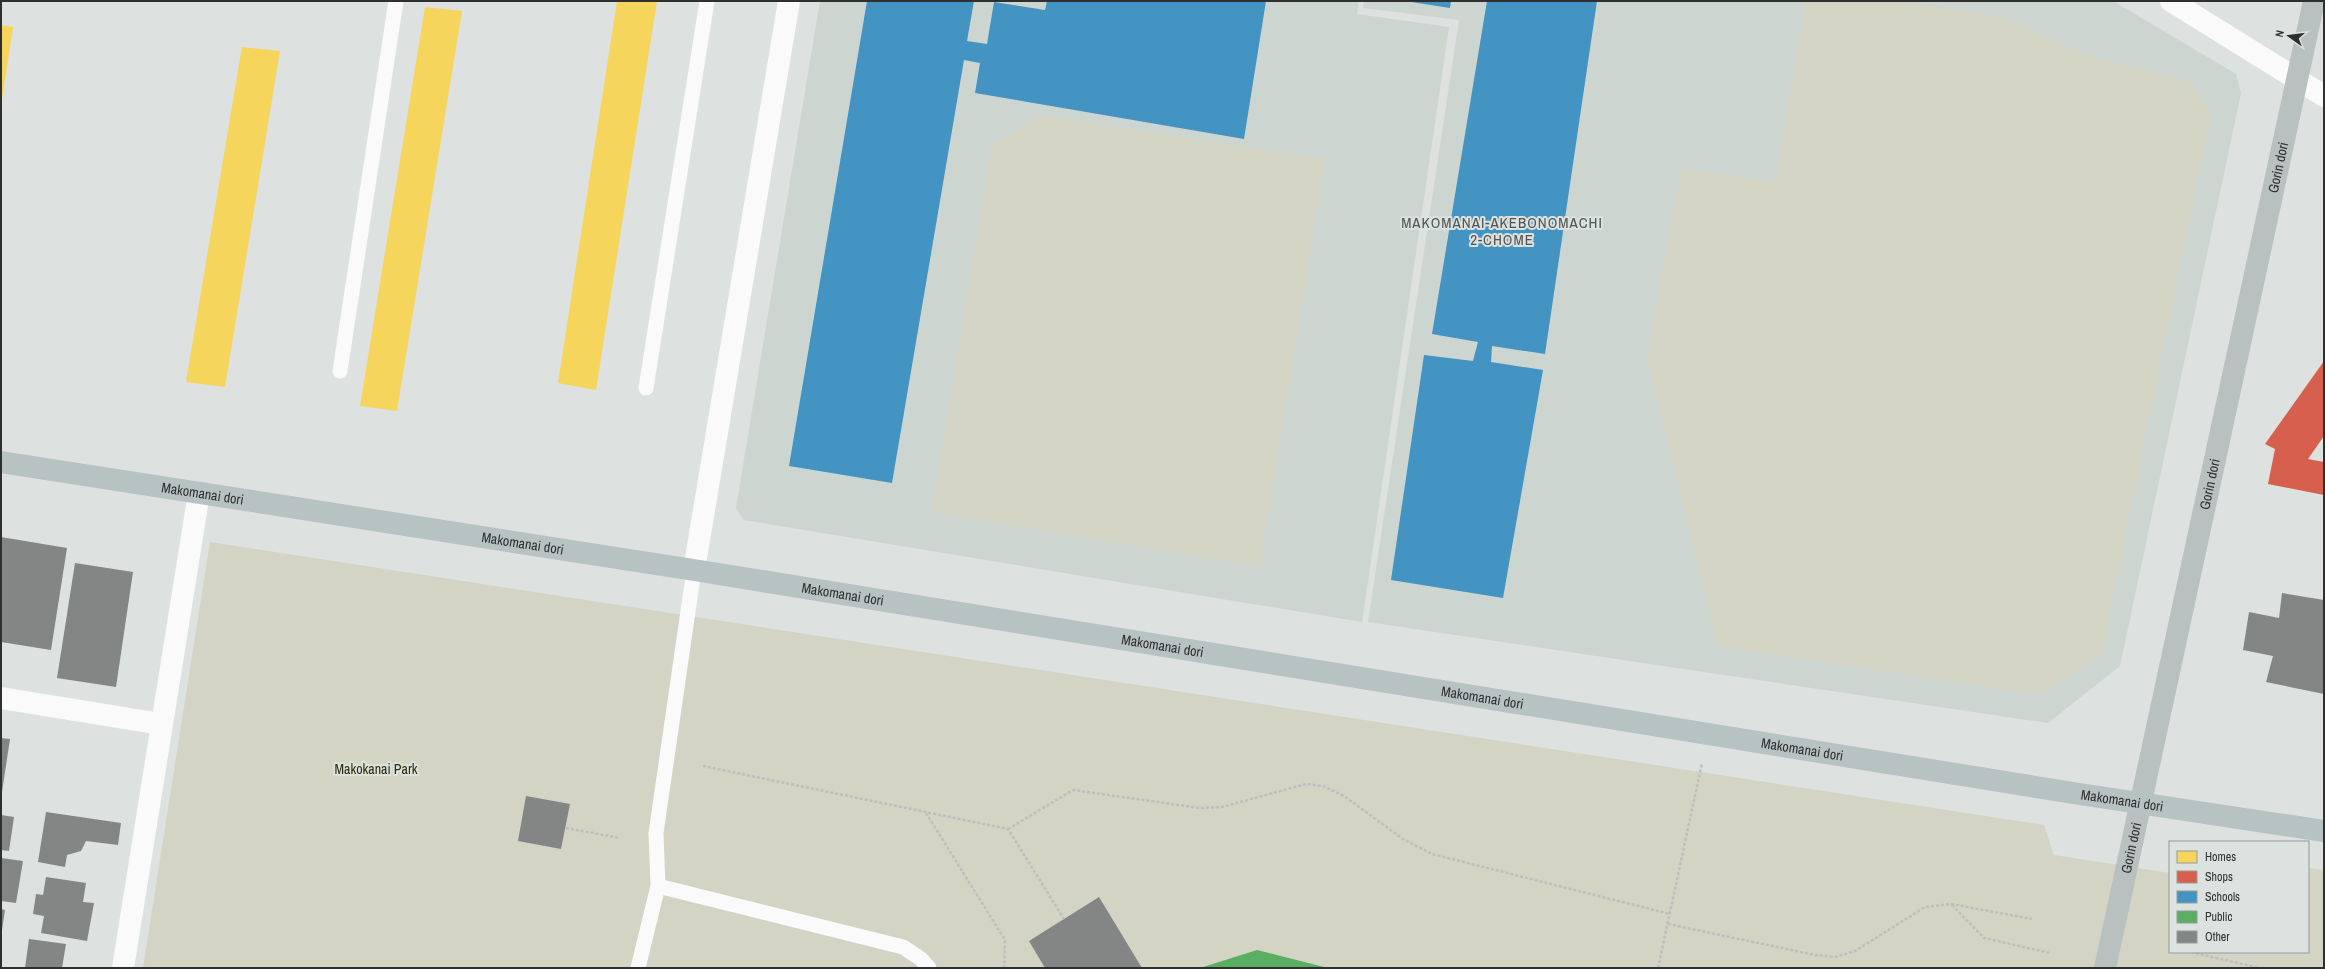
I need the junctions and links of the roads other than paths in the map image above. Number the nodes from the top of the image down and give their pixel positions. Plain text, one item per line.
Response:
1 (396, 1) edge
2 (707, 1) edge
3 (789, 1) edge
4 (2171, 1) edge
5 (2314, 1) edge
6 (2298, 81) junction
7 (2324, 96) edge
8 (340, 371) dead end
9 (646, 388) dead end
10 (1, 462) edge
11 (199, 493) junction
12 (694, 570) junction
13 (1, 698) edge
14 (161, 724) junction
15 (2140, 803) junction
16 (2324, 831) edge
17 (658, 886) junction
18 (123, 968) edge
19 (638, 968) edge
20 (929, 968) edge
21 (2105, 968) edge

1 - 8 lane
2 - 9 lane
3 - 12 street
4 - 6 street
5 - 6 main road, Gorin dori
6 - 7 street
6 - 15 main road, Gorin dori
10 - 11 highway, Makomanai dori
11 - 12 highway, Makomanai dori
11 - 14 street
12 - 15 highway, Makomanai dori
12 - 17 lane
13 - 14 street
14 - 18 street
15 - 16 highway, Makomanai dori
15 - 21 main road, Gorin dori
17 - 19 lane
17 - 20 lane

